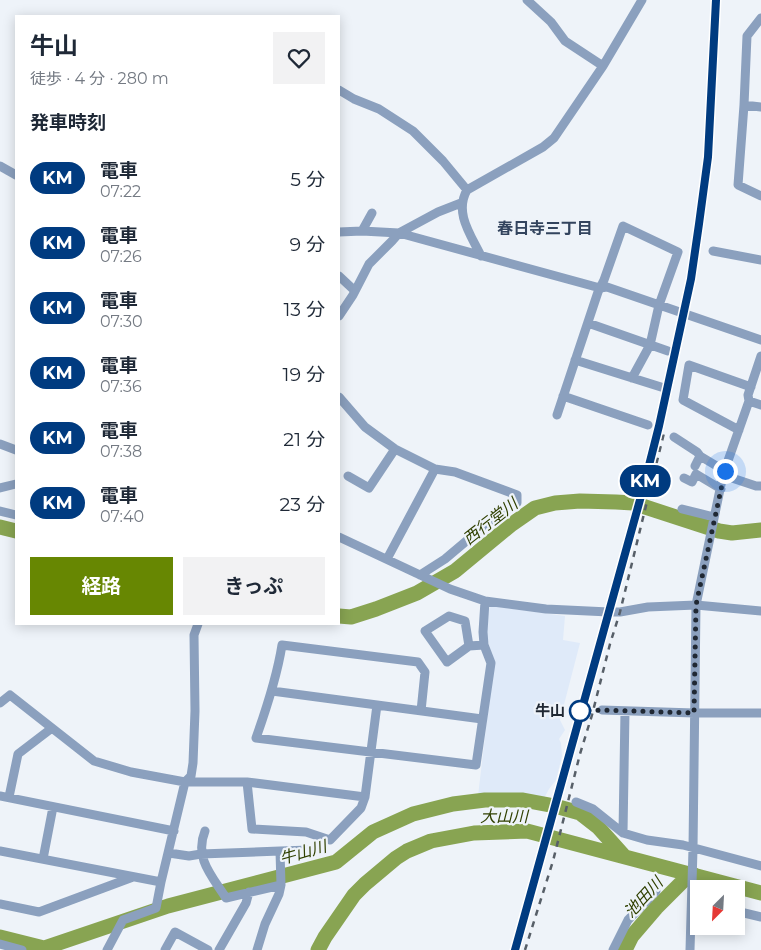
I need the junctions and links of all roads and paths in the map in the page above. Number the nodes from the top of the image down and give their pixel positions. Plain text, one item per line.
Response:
1 (527, 0) edge
2 (642, 0) edge
3 (761, 18) edge
4 (603, 66) junction
5 (340, 91) edge
6 (744, 105) junction
7 (761, 107) edge
8 (0, 166) edge
9 (15, 174) edge
10 (467, 190) junction
11 (761, 196) edge
12 (461, 203) junction
13 (372, 213) dead end
14 (362, 231) junction
15 (340, 232) edge
16 (399, 233) junction
17 (713, 251) dead end
18 (481, 256) junction
19 (761, 260) edge
20 (340, 277) edge
21 (600, 288) junction
22 (355, 291) junction
23 (659, 305) junction
24 (340, 314) edge
25 (588, 323) junction
26 (761, 340) edge
27 (650, 345) junction
28 (668, 351) dead end
29 (761, 356) edge
30 (575, 360) junction
31 (632, 378) junction
32 (661, 387) dead end
33 (751, 387) junction
34 (563, 396) junction
35 (340, 398) edge
36 (749, 401) junction
37 (761, 405) edge
38 (557, 414) dead end
39 (648, 425) dead end
40 (739, 430) junction
41 (674, 436) dead end
42 (0, 444) edge
43 (396, 449) junction
44 (15, 450) edge
45 (700, 456) junction
46 (695, 466) dead end
47 (435, 469) junction
48 (724, 473) junction
49 (348, 476) dead end
50 (684, 478) dead end
51 (15, 484) edge
52 (761, 486) edge
53 (0, 488) edge
54 (721, 489) junction
55 (682, 509) dead end
56 (0, 511) edge
57 (15, 515) edge
58 (714, 519) junction
59 (340, 538) edge
60 (387, 559) junction
61 (422, 576) junction
62 (485, 601) junction
63 (696, 605) junction
64 (761, 611) edge
65 (198, 625) edge
66 (484, 645) junction
67 (469, 646) junction
68 (272, 691) junction
69 (0, 703) edge
70 (377, 705) junction
71 (602, 710) dead end
72 (421, 711) junction
73 (625, 711) junction
74 (694, 713) junction
75 (761, 714) edge
76 (482, 719) junction
77 (52, 728) junction
78 (371, 752) junction
79 (185, 782) junction
80 (247, 782) junction
81 (4, 796) edge
82 (365, 797) junction
83 (576, 802) dead end
84 (53, 806) junction
85 (174, 831) junction
86 (204, 831) dead end
87 (623, 833) junction
88 (310, 850) dead end
89 (0, 851) edge
90 (280, 851) junction
91 (693, 851) junction
92 (169, 853) junction
93 (201, 854) junction
94 (42, 859) junction
95 (761, 866) edge
96 (133, 877) junction
97 (692, 880) edge
98 (161, 882) junction
99 (281, 885) junction
100 (656, 891) dead end
101 (249, 892) junction
102 (0, 904) edge
103 (745, 913) edge
104 (761, 917) edge
105 (692, 935) edge
106 (0, 944) edge
107 (22, 950) edge
108 (107, 950) edge
109 (165, 950) edge
110 (208, 950) edge
111 (219, 950) edge
112 (257, 950) edge
113 (613, 950) edge
114 (690, 950) edge

1 - 4 street
2 - 4 street
3 - 6 street
4 - 10 street
5 - 10 street
6 - 7 street
6 - 11 street
8 - 9 street
10 - 12 street
12 - 16 street
12 - 18 street
13 - 14 street
14 - 15 street
14 - 16 street
16 - 18 street
16 - 22 street
17 - 19 street
18 - 21 street
20 - 22 street
21 - 23 street
21 - 23 street
21 - 25 street
22 - 24 street
23 - 26 street
23 - 27 street
25 - 27 street
25 - 30 street
27 - 28 street
27 - 31 street
29 - 33 street
30 - 31 street
30 - 34 street
31 - 32 street
33 - 36 street
33 - 40 street
34 - 38 street
34 - 39 street
35 - 43 street
36 - 37 street
36 - 40 street
40 - 48 street
41 - 45 street
42 - 44 street
43 - 47 street
43 - 49 street
45 - 46 street
45 - 48 street
47 - 60 street
47 - 61 street
48 - 52 street
48 - 54 street
50 - 54 street
51 - 53 street
54 - 58 street
55 - 58 street
56 - 57 street
58 - 63 street
59 - 60 street
60 - 61 street
61 - 62 street
62 - 63 street
62 - 66 street
63 - 64 street
63 - 74 street
65 - 79 street
66 - 67 street
66 - 76 street
67 - 67 street
68 - 70 street
68 - 72 street
68 - 78 street
69 - 77 street
70 - 72 street
70 - 78 street
71 - 73 street
72 - 76 street
73 - 74 street
73 - 87 street
74 - 75 street
74 - 91 street
76 - 78 street
77 - 79 street
77 - 81 street
78 - 82 street
79 - 80 street
79 - 85 street
80 - 82 street
80 - 82 street
81 - 84 street
83 - 87 street
84 - 85 street
84 - 94 street
85 - 92 street
86 - 93 street
87 - 91 street
88 - 90 street
89 - 94 street
90 - 93 street
90 - 99 street
91 - 95 street
91 - 97 street
92 - 93 street
92 - 98 street
93 - 101 street
94 - 96 street
96 - 98 street
96 - 102 street
98 - 108 street
99 - 101 street
99 - 112 street
100 - 113 street
101 - 111 street
103 - 104 street
105 - 114 street
106 - 107 street
109 - 110 street

